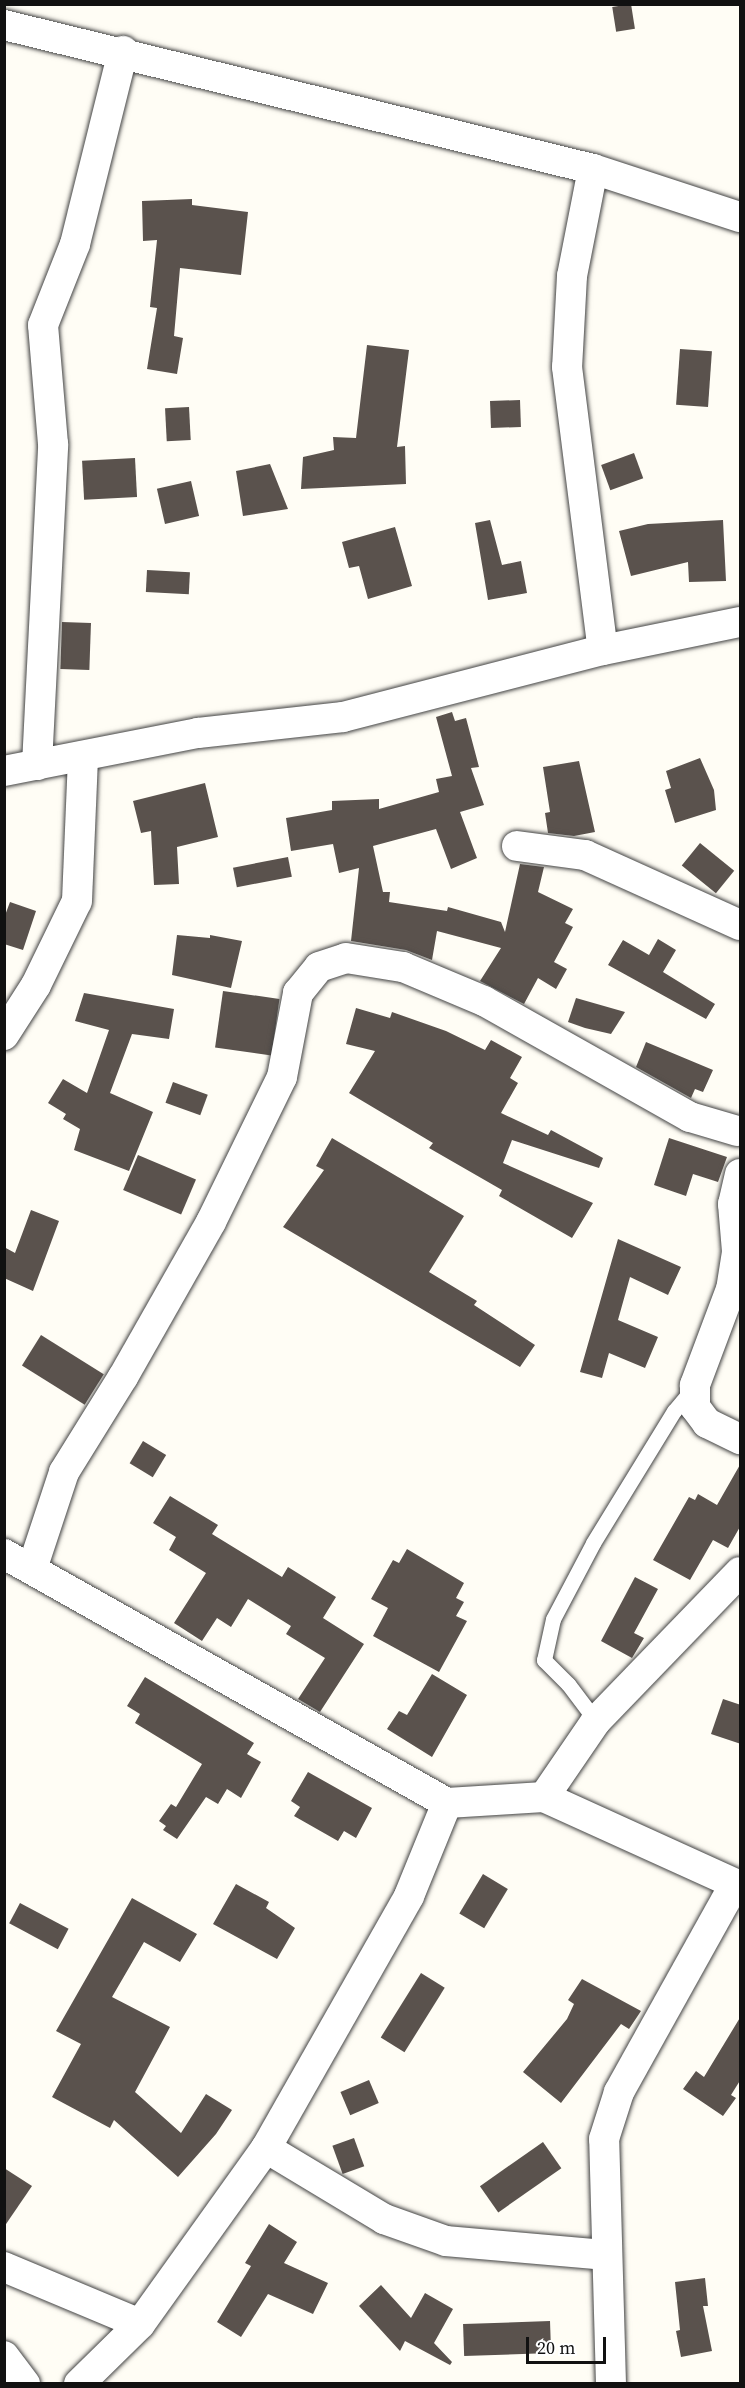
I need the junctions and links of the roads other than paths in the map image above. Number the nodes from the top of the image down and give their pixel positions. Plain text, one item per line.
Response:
1 (4, 25) edge
2 (123, 51) junction
3 (593, 169) junction
4 (741, 217) edge
5 (741, 622) edge
6 (603, 650) junction
7 (83, 756) junction
8 (37, 765) junction
9 (4, 771) edge
10 (517, 846) dead end
11 (741, 925) edge
12 (4, 1035) edge
13 (739, 1133) edge
14 (741, 1174) edge
15 (695, 1385) junction
16 (741, 1439) edge
17 (4, 1554) edge
18 (32, 1569) junction
19 (741, 1572) edge
20 (596, 1721) junction
21 (544, 1797) junction
22 (447, 1803) junction
23 (738, 1885) edge
24 (266, 2148) junction
25 (606, 2255) junction
26 (4, 2267) edge
27 (140, 2324) junction
28 (4, 2356) edge
29 (25, 2384) edge
30 (79, 2384) edge
31 (611, 2384) edge

1 - 2 street
2 - 3 street
2 - 8 street
3 - 4 street
3 - 6 street
5 - 6 street
6 - 7 street
7 - 8 street
7 - 12 street
8 - 9 street
10 - 11 street
13 - 18 street
14 - 15 street
15 - 16 street
15 - 20 lane
17 - 18 street
18 - 22 street
19 - 20 street
20 - 21 street
21 - 22 street
21 - 23 street
22 - 24 street
23 - 25 street
24 - 25 street
24 - 27 street
25 - 31 street
26 - 27 street
27 - 30 street
28 - 29 street

